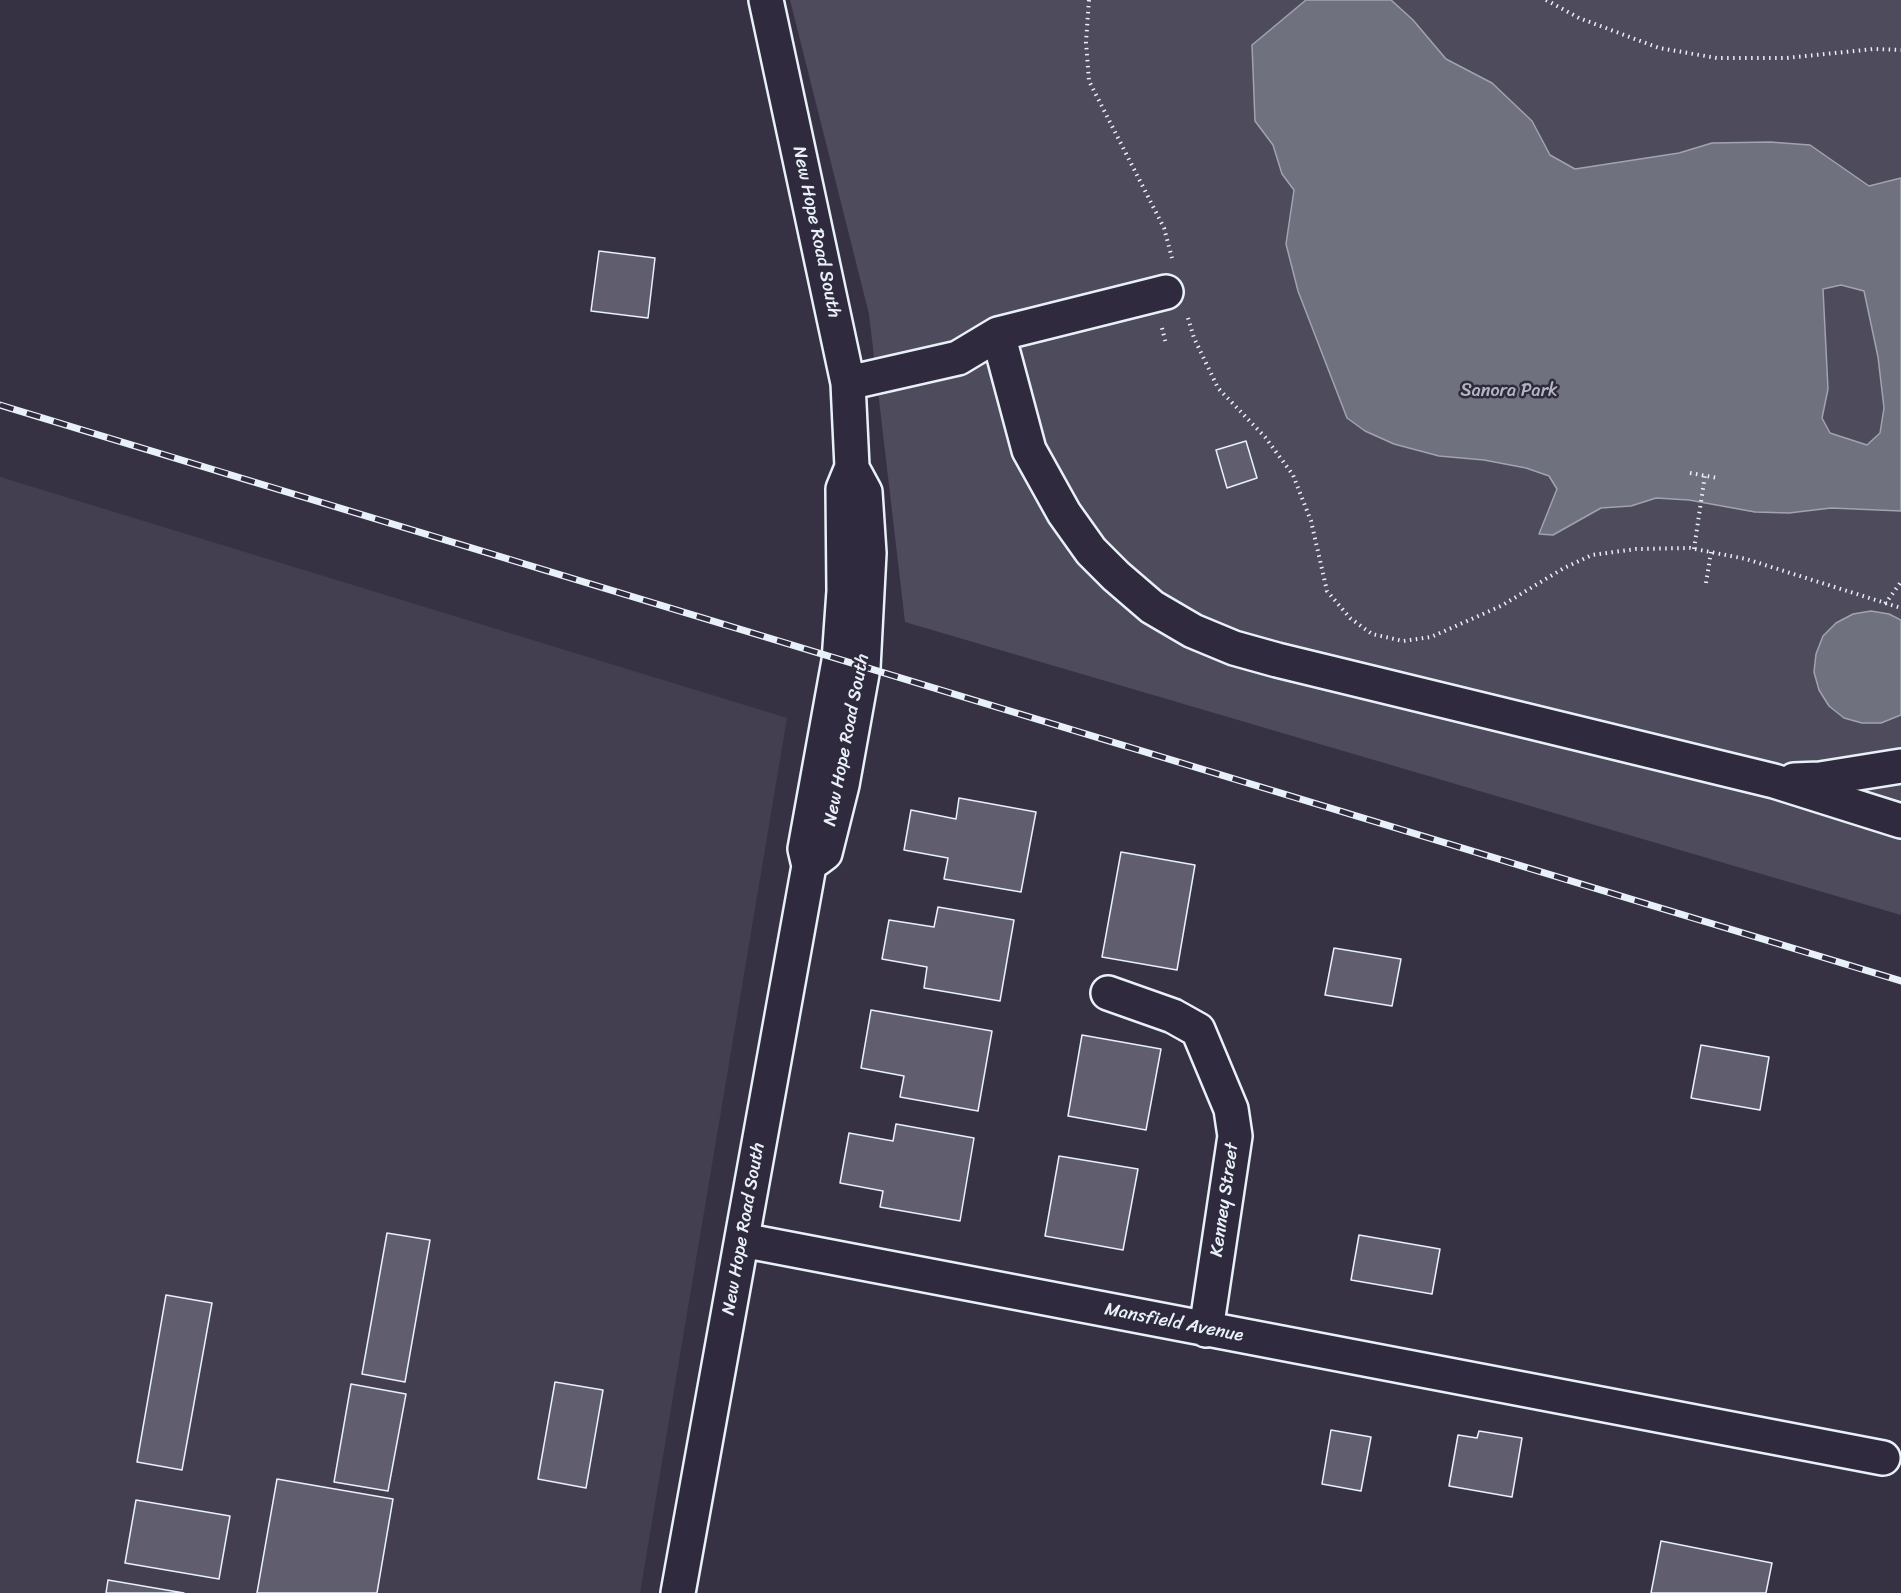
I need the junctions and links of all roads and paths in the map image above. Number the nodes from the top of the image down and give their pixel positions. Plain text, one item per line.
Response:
1 (766, 0) edge
2 (1089, 0) edge
3 (1546, 0) edge
4 (1901, 50) edge
5 (1176, 289) junction
6 (998, 334) junction
7 (848, 383) junction
8 (1690, 473) dead end
9 (1704, 475) junction
10 (1718, 478) dead end
11 (1694, 549) junction
12 (1711, 552) junction
13 (1901, 582) edge
14 (1706, 583) dead end
15 (1885, 604) junction
16 (1901, 608) edge
17 (1901, 766) edge
18 (1774, 782) junction
19 (1901, 820) edge
20 (1108, 993) dead end
21 (742, 1240) junction
22 (1206, 1330) junction
23 (1883, 1458) dead end
24 (678, 1593) edge

1 - 7 street, New Hope Road South
2 - 5 path
3 - 4 path
5 - 6 street
5 - 11 path
6 - 7 street
6 - 18 street
7 - 21 street, New Hope Road South
8 - 9 path
9 - 10 path
9 - 11 path
11 - 12 path
12 - 14 path
12 - 15 path
13 - 15 path
15 - 16 path
17 - 18 street
18 - 19 street
20 - 22 street, Kenney Street
21 - 22 street, Mansfield Avenue
21 - 24 street, New Hope Road South
22 - 23 street, Mansfield Avenue

